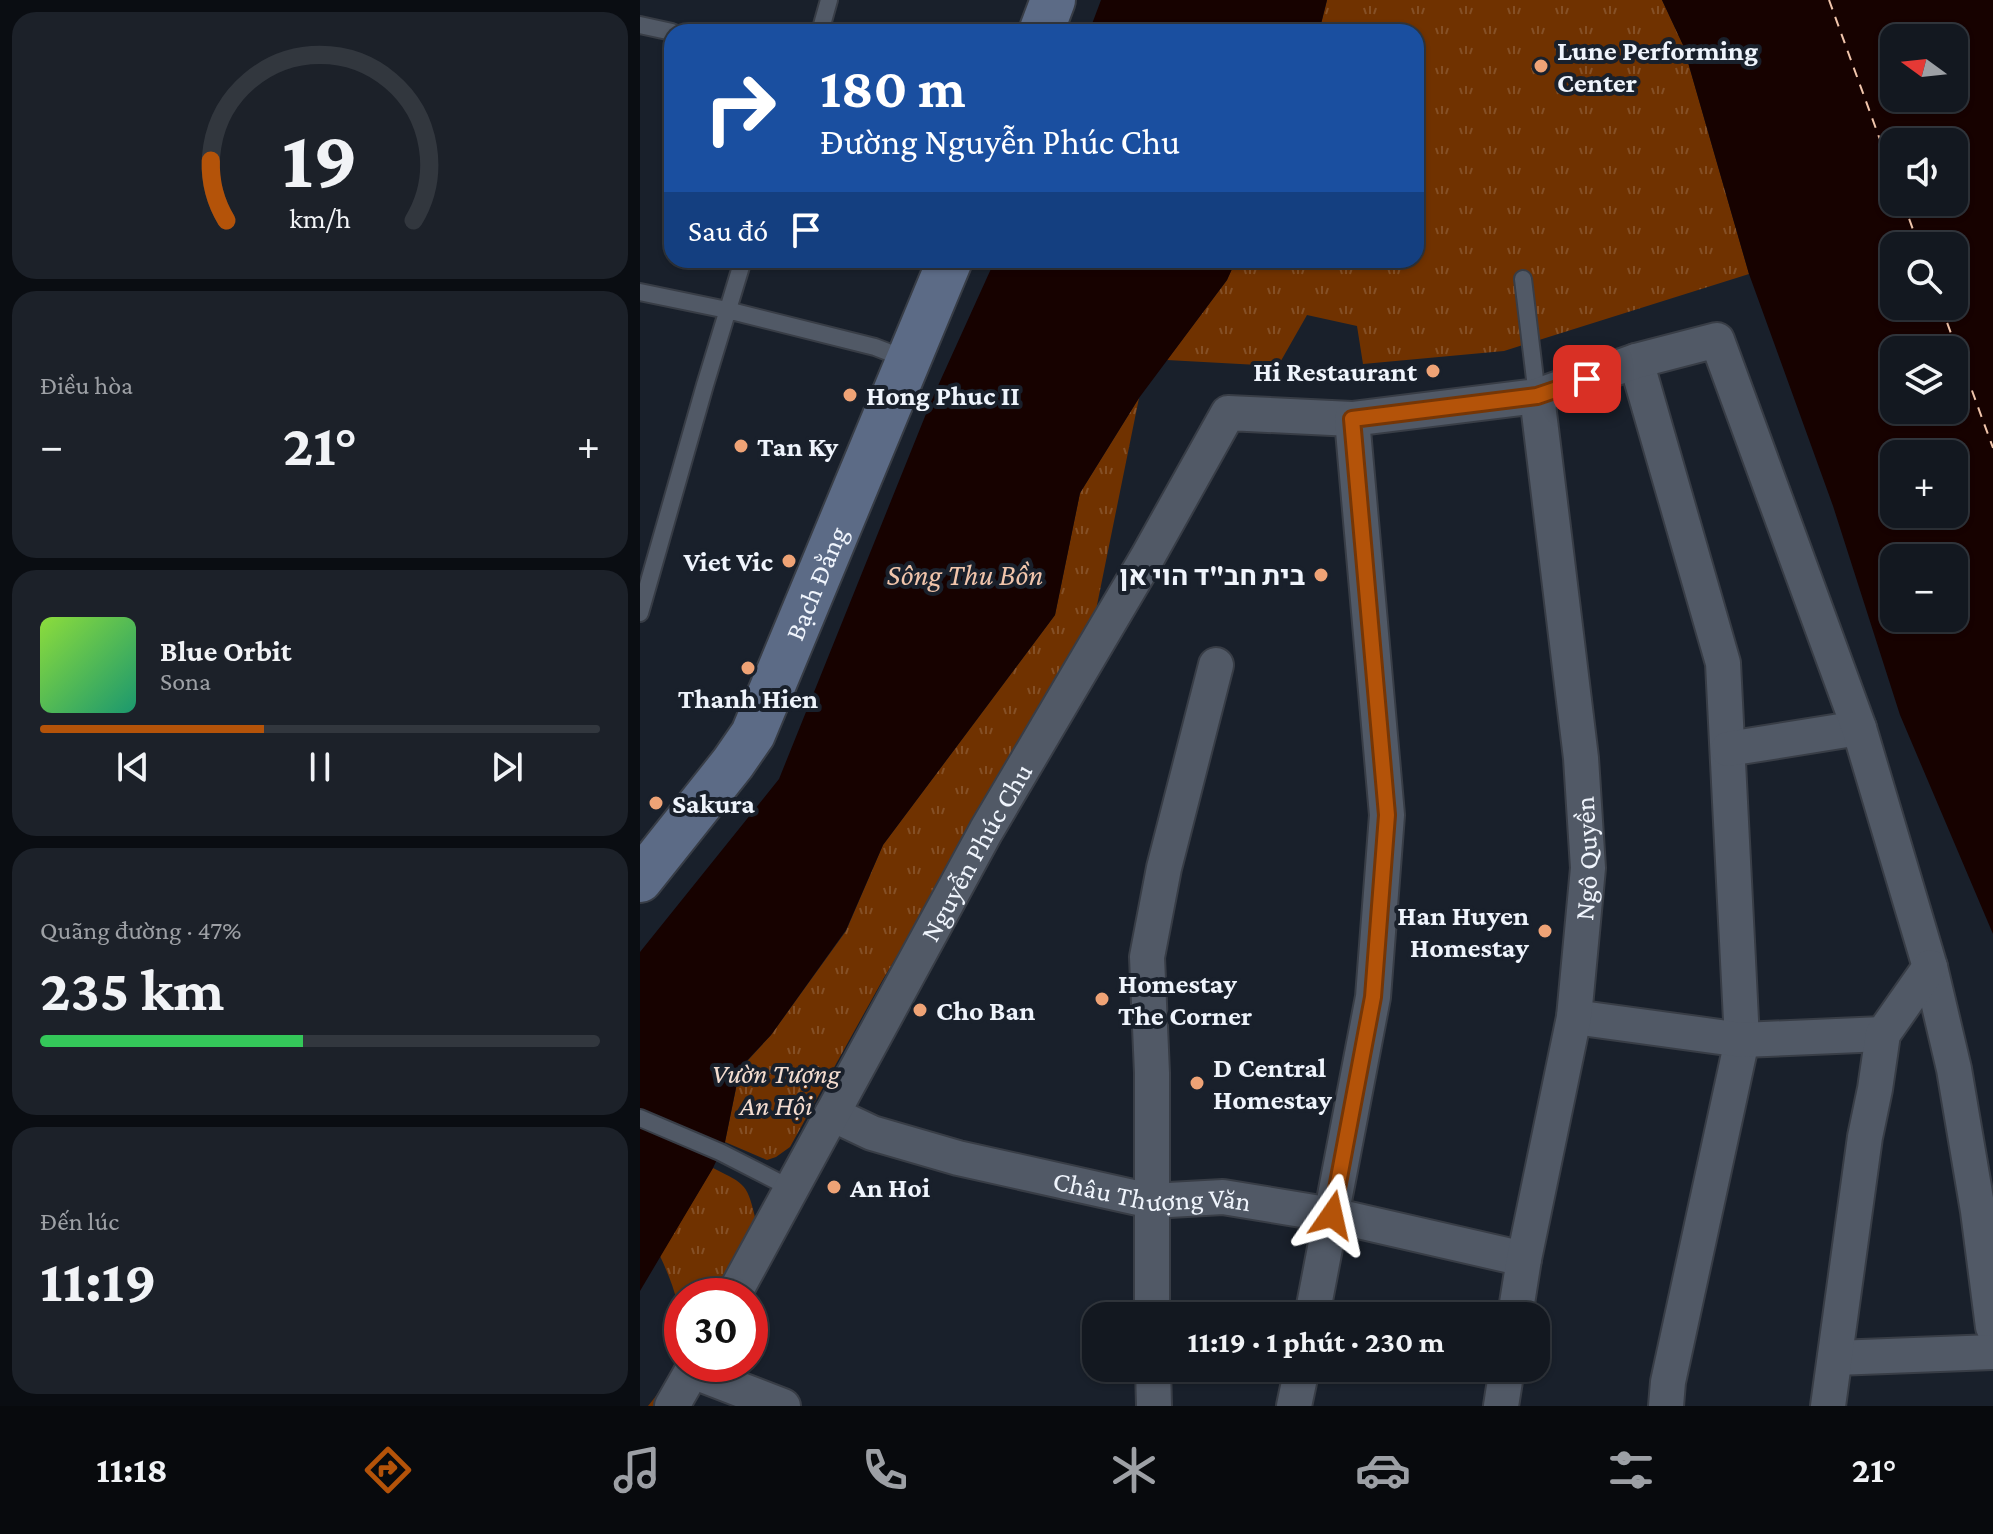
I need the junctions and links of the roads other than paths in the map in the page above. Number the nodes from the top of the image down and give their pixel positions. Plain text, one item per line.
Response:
1 (829, 0) edge
2 (1053, 0) edge
3 (822, 24) edge
4 (1044, 24) edge
5 (640, 25) edge
6 (664, 30) edge
7 (740, 268) edge
8 (947, 268) edge
9 (1523, 279) dead end
10 (640, 292) edge
11 (727, 310) junction
12 (908, 359) junction
13 (1636, 361) junction
14 (1537, 396) junction
15 (1352, 419) junction
16 (640, 613) edge
17 (1216, 665) dead end
18 (1859, 728) junction
19 (1728, 749) junction
20 (640, 880) edge
21 (1930, 967) junction
22 (1574, 1017) junction
23 (1883, 1034) junction
24 (1742, 1040) junction
25 (832, 1114) junction
26 (640, 1118) edge
27 (792, 1189) junction
28 (1151, 1201) junction
29 (1332, 1215) junction
30 (1524, 1259) junction
31 (743, 1278) edge
32 (1152, 1302) edge
33 (1315, 1302) edge
34 (1517, 1302) edge
35 (1993, 1327) edge
36 (1993, 1352) edge
37 (1835, 1358) junction
38 (686, 1382) edge
39 (728, 1382) edge
40 (1153, 1382) edge
41 (1299, 1382) edge
42 (1505, 1382) edge
43 (672, 1406) edge
44 (783, 1406) edge
45 (1154, 1406) edge
46 (1294, 1406) edge
47 (1501, 1406) edge
48 (1666, 1406) edge
49 (1828, 1406) edge

1 - 3 lane
2 - 4 street
5 - 6 lane
7 - 11 lane
8 - 12 street, Bạch Đằng
9 - 14 lane
10 - 11 lane
11 - 12 lane
11 - 16 lane
12 - 20 street, Bạch Đằng
13 - 14 street
13 - 18 street
13 - 19 street
14 - 15 street
14 - 22 street, Ngô Quyền
15 - 25 street, Nguyễn Phúc Chu
15 - 29 street
17 - 28 street
18 - 19 street
18 - 21 street
19 - 24 street
21 - 23 street
21 - 35 street
22 - 24 street
22 - 30 street, Ngô Quyền
23 - 24 street
23 - 37 street
24 - 48 street
25 - 27 street, Nguyễn Phúc Chu
25 - 28 street, Châu Thượng Văn
26 - 27 lane
27 - 31 street, Nguyễn Phúc Chu
28 - 29 street, Châu Thượng Văn
28 - 32 street
29 - 30 street, Châu Thượng Văn
29 - 33 street
30 - 34 street, Ngô Quyền
36 - 37 street
37 - 49 street
38 - 43 street
39 - 44 street
40 - 45 street
41 - 46 street
42 - 47 street

